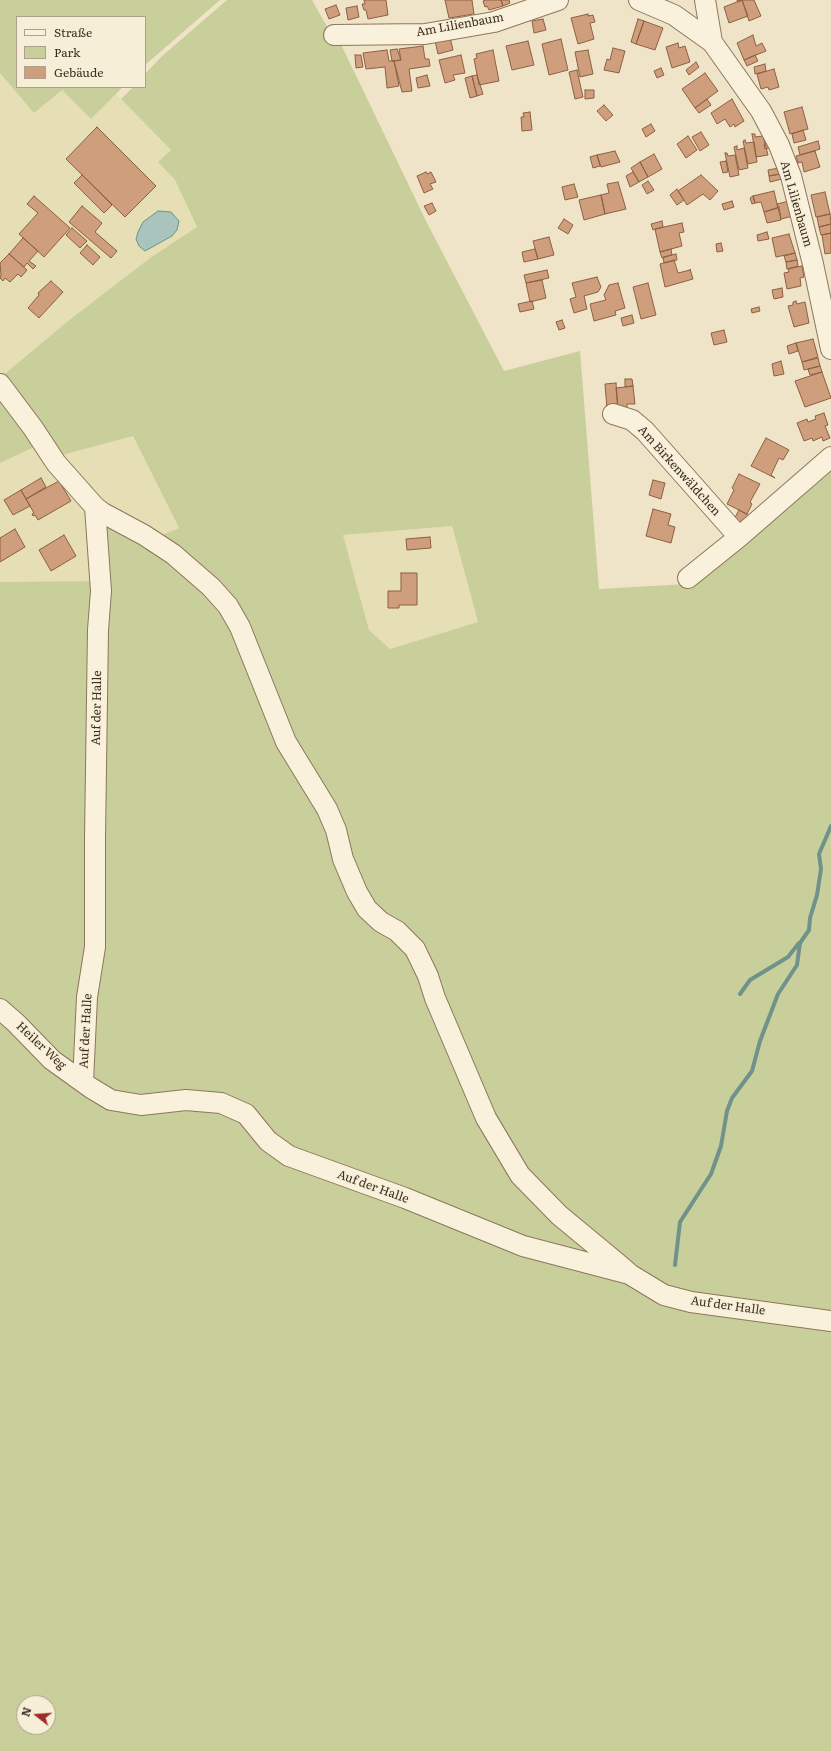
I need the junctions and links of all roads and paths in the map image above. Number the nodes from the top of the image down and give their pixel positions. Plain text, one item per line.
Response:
1 (558, 0) edge
2 (639, 0) edge
3 (705, 0) edge
4 (334, 35) dead end
5 (712, 42) junction
6 (831, 349) edge
7 (0, 384) edge
8 (613, 414) dead end
9 (831, 458) edge
10 (95, 506) junction
11 (739, 537) junction
12 (688, 578) dead end
13 (0, 1009) edge
14 (83, 1082) junction
15 (631, 1275) junction
16 (831, 1321) edge

1 - 4 street, Am Lilienbaum
2 - 5 street, Am Lilienbaum
3 - 5 street
5 - 6 street, Am Lilienbaum
7 - 10 street, Auf der Halle
8 - 11 street, Am Birkenwäldchen
9 - 11 street
10 - 14 street, Auf der Halle
10 - 15 street, Auf der Halle
11 - 12 street
13 - 14 street, Heiler Weg
14 - 15 street, Auf der Halle
15 - 16 street, Auf der Halle

